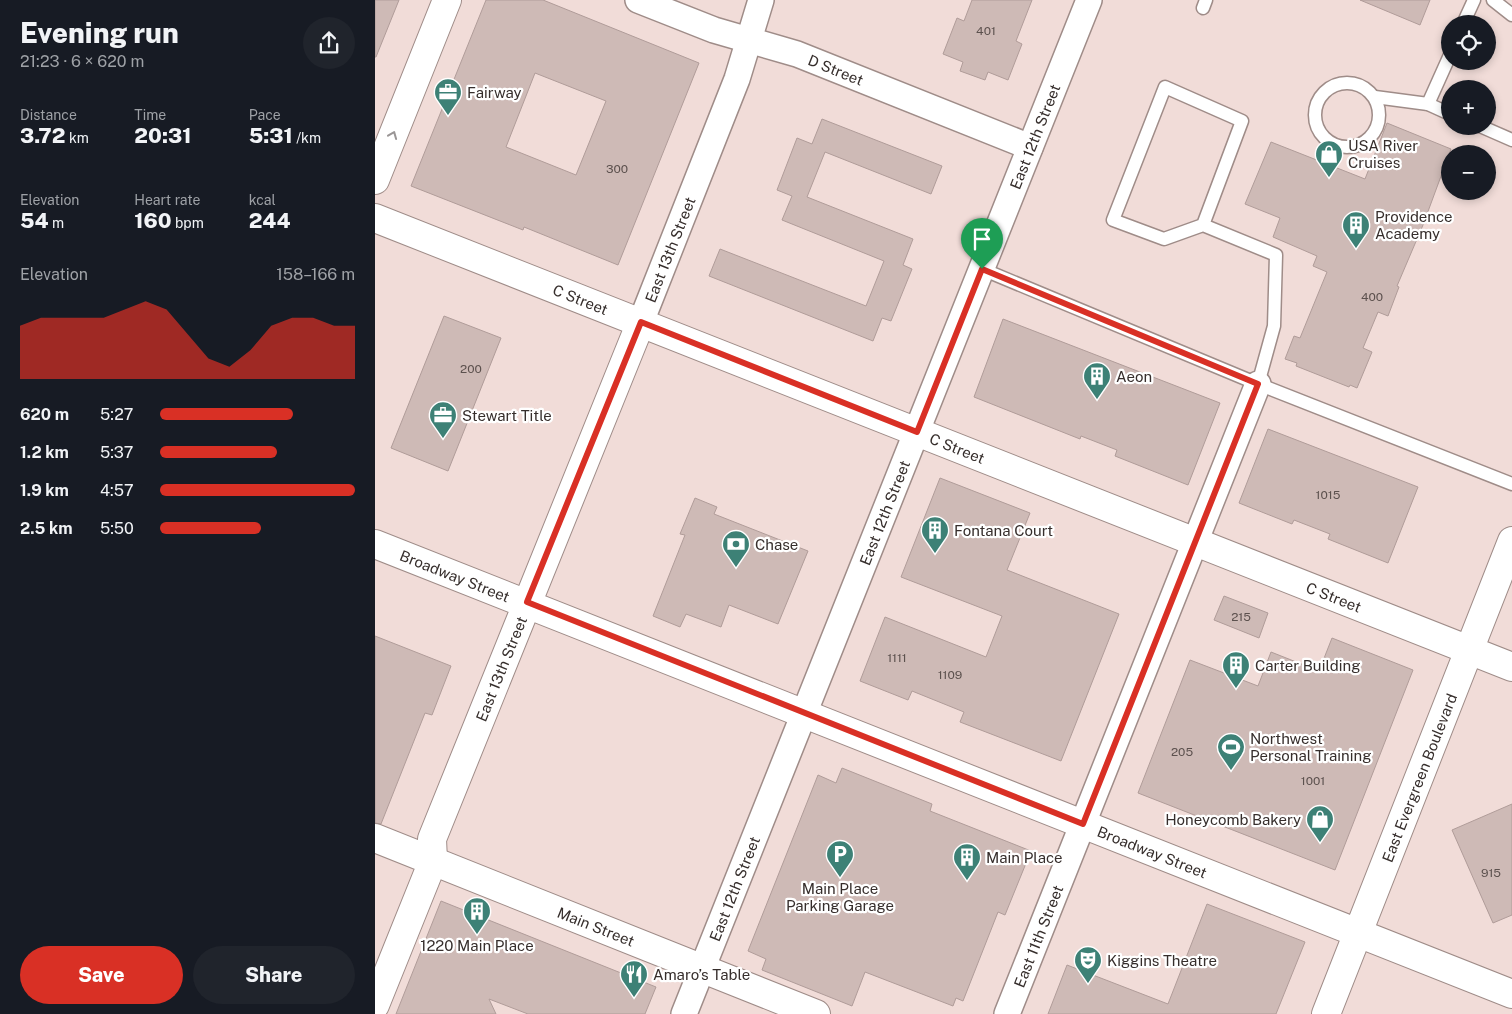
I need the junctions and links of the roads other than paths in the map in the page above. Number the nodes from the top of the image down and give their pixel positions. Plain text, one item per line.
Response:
1 (447, 0) edge
2 (638, 0) edge
3 (761, 0) edge
4 (1089, 0) edge
5 (1474, 0) edge
6 (1493, 0) edge
7 (1467, 15) edge
8 (1512, 15) edge
9 (748, 40) junction
10 (1443, 70) edge
11 (1375, 97) junction
12 (1428, 104) junction
13 (1441, 110) edge
14 (1496, 133) edge
15 (1512, 140) edge
16 (1030, 147) junction
17 (375, 180) edge
18 (375, 218) edge
19 (1203, 225) junction
20 (982, 269) junction
21 (641, 322) junction
22 (1258, 384) junction
23 (917, 432) junction
24 (1512, 484) edge
25 (1512, 541) edge
26 (1195, 542) junction
27 (375, 544) edge
28 (527, 602) junction
29 (1469, 650) junction
30 (1512, 667) edge
31 (804, 712) junction
32 (1083, 824) junction
33 (375, 838) edge
34 (433, 861) junction
35 (1357, 933) junction
36 (702, 969) junction
37 (1512, 994) edge
38 (375, 1005) edge
39 (684, 1014) edge
40 (816, 1014) edge
41 (1007, 1014) edge
42 (1326, 1014) edge

17 -> 1 street
2 - 9 street, D Street
3 - 9 street, East 13th Street
4 - 16 street, East 12th Street
5 - 7 lane
6 - 8 lane
9 - 16 street, D Street
9 - 21 street, East 13th Street
10 - 12 lane
11 - 11 lane
11 - 12 lane
12 - 13 lane
14 - 15 lane
16 - 20 street, East 12th Street
18 - 21 street, C Street
19 - 19 lane
19 - 22 lane
20 - 22 lane
20 - 23 street, East 12th Street
21 - 23 street, C Street
21 - 28 street, East 13th Street
22 - 24 lane
22 - 26 street, East 11th Street
23 - 26 street, C Street
23 - 31 street, East 12th Street
25 - 29 street, East Evergreen Boulevard
26 - 29 street, C Street
26 - 32 street, East 11th Street
27 - 28 street, Broadway Street
28 - 31 street, Broadway Street
28 - 34 street, East 13th Street
29 - 30 street, C Street
29 - 35 street, East Evergreen Boulevard
31 - 32 street, Broadway Street
31 - 36 street, East 12th Street
32 - 35 street, Broadway Street
32 - 41 street, East 11th Street
33 - 34 street, Main Street
34 - 36 street, Main Street
34 - 38 street
35 - 37 street, Broadway Street
35 - 42 street, East Evergreen Boulevard
36 - 39 street, East 12th Street
36 - 40 street, Main Street

